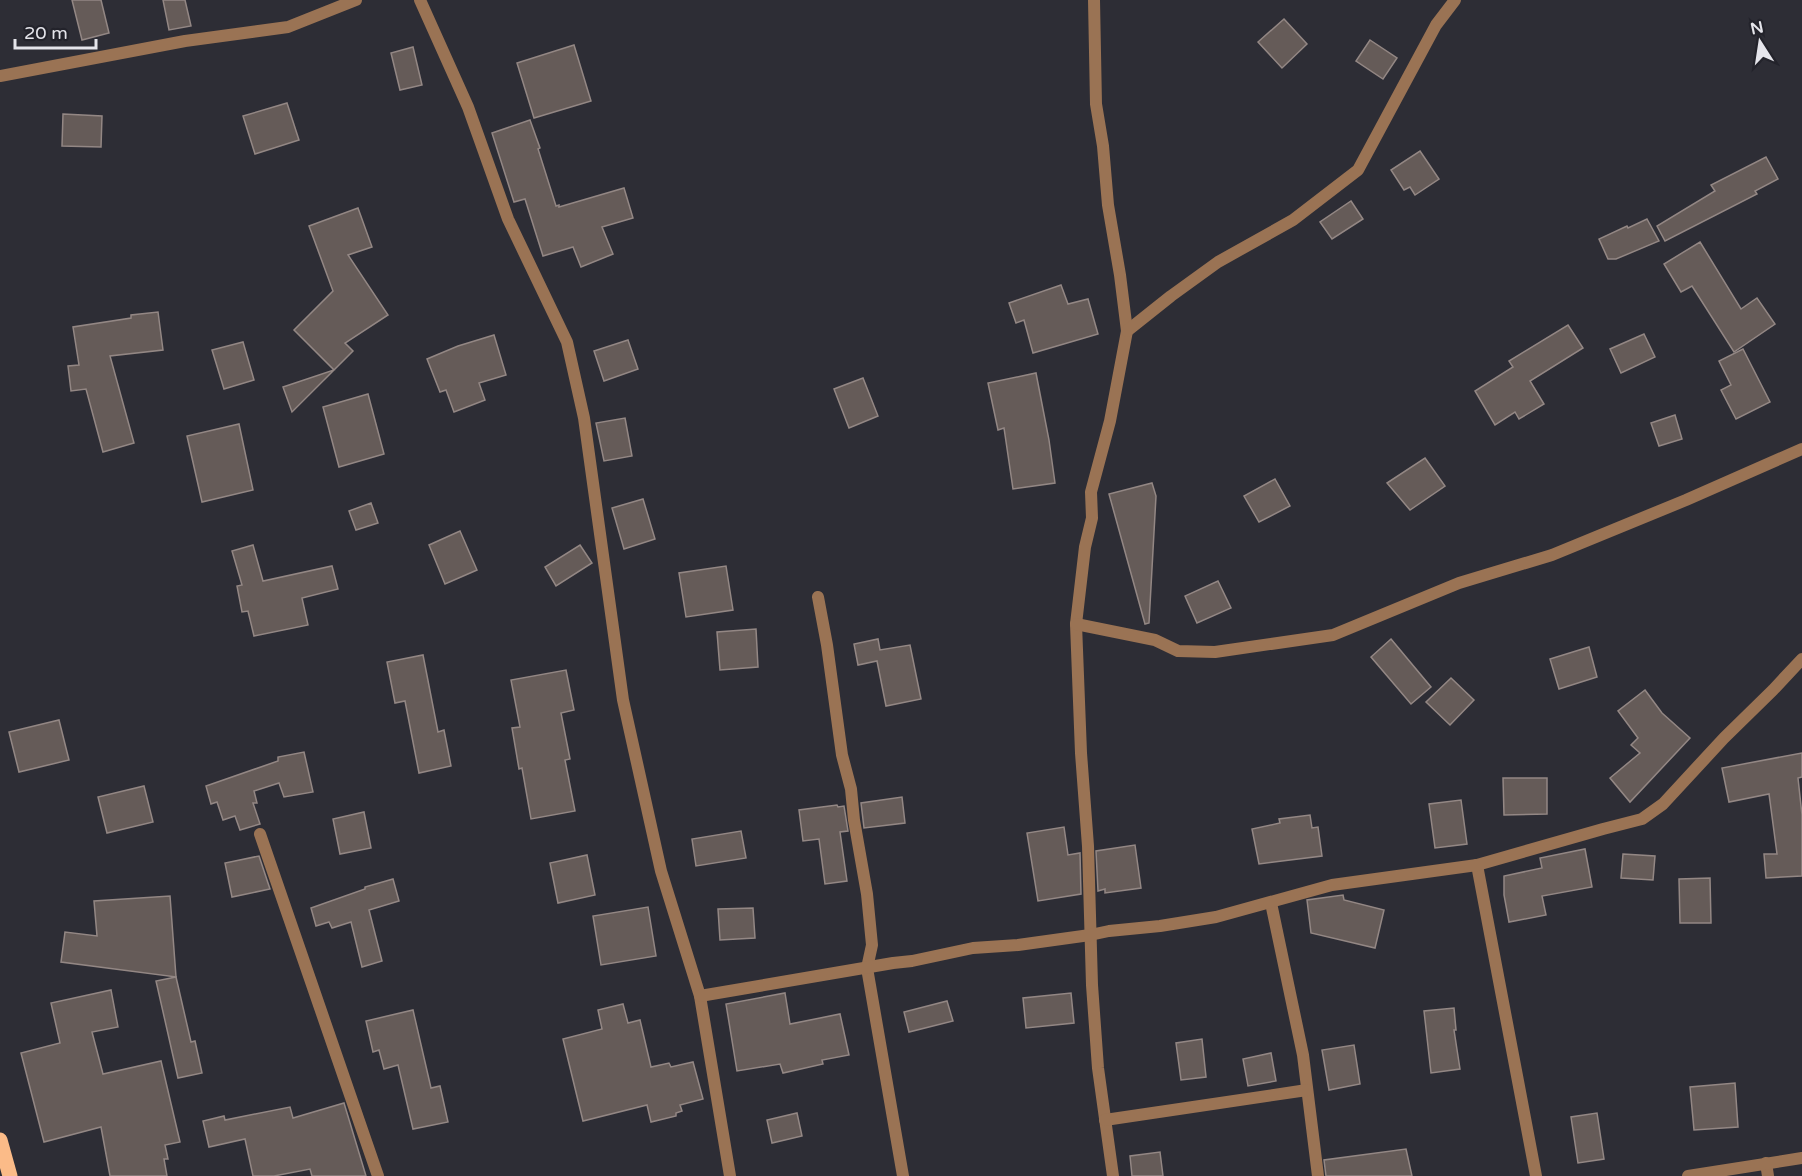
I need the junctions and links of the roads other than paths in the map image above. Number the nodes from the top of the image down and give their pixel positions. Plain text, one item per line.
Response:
1 (356, 0) edge
2 (420, 0) edge
3 (1094, 0) edge
4 (1455, 0) edge
5 (0, 76) edge
6 (1127, 331) junction
7 (1802, 449) edge
8 (818, 597) dead end
9 (1076, 624) junction
10 (1802, 659) edge
11 (260, 834) dead end
12 (1478, 865) junction
13 (1271, 903) junction
14 (1090, 935) junction
15 (867, 968) junction
16 (700, 996) junction
17 (1307, 1090) junction
18 (1106, 1120) junction
19 (0, 1140) edge
20 (1802, 1158) edge
21 (1767, 1170) edge
22 (10, 1176) edge
23 (378, 1176) edge
24 (730, 1176) edge
25 (903, 1176) edge
26 (1113, 1176) edge
27 (1318, 1176) edge
28 (1536, 1176) edge
29 (1688, 1176) edge

1 - 5 street
2 - 16 street
3 - 6 street
4 - 6 street
6 - 9 street
7 - 9 street
8 - 15 street
9 - 14 street
10 - 12 street
11 - 23 street
12 - 13 street
12 - 28 street
13 - 14 street
13 - 17 street
14 - 15 street
14 - 18 street
15 - 16 street
15 - 25 street
16 - 24 street
17 - 18 street
17 - 27 street
18 - 26 street
19 - 22 main road
20 - 21 street
21 - 29 street

